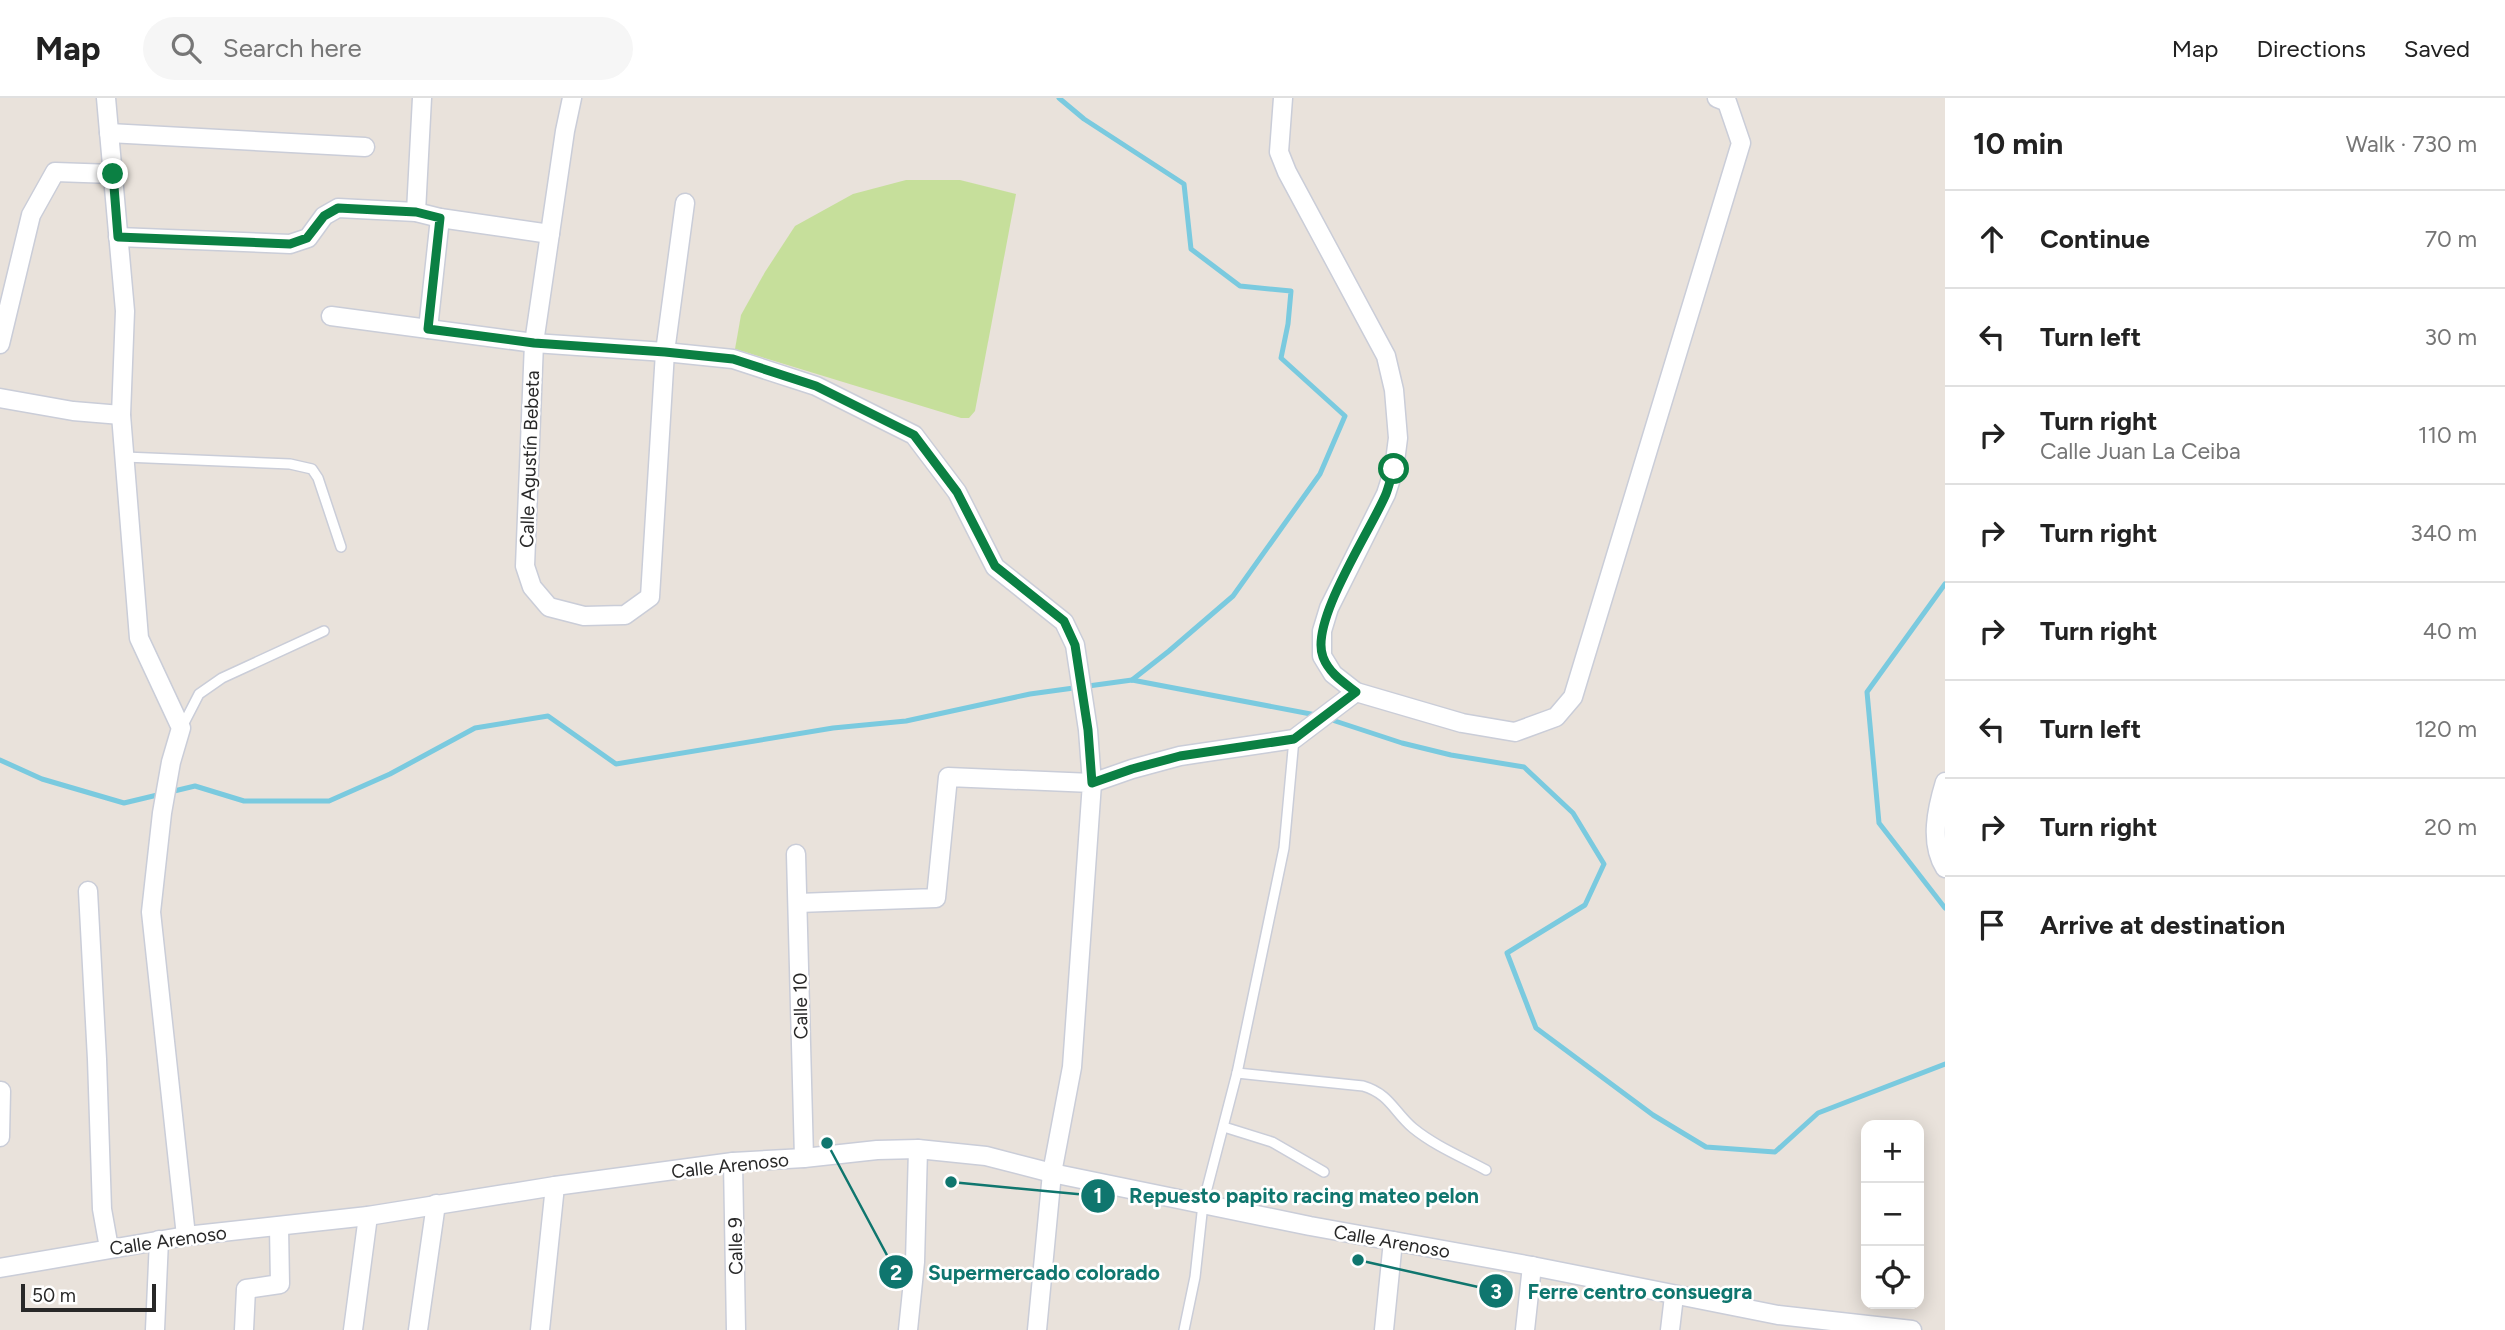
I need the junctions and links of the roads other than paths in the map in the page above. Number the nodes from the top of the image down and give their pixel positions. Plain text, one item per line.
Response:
1 (106, 98) edge
2 (422, 98) edge
3 (572, 98) edge
4 (1283, 98) edge
5 (1717, 98) edge
6 (109, 133) junction
7 (365, 147) dead end
8 (113, 174) junction
9 (685, 203) dead end
10 (416, 212) junction
11 (440, 218) junction
12 (550, 234) junction
13 (118, 237) junction
14 (331, 316) dead end
15 (428, 329) junction
16 (534, 343) junction
17 (0, 344) edge
18 (665, 352) junction
19 (0, 398) edge
20 (121, 415) junction
21 (125, 457) junction
22 (341, 547) dead end
23 (324, 631) dead end
24 (1356, 692) junction
25 (181, 729) junction
26 (1299, 736) junction
27 (1945, 782) edge
28 (1092, 783) junction
29 (796, 854) dead end
30 (1945, 868) edge
31 (88, 891) dead end
32 (798, 903) junction
33 (1237, 1073) junction
34 (1, 1091) edge
35 (1224, 1127) junction
36 (0, 1137) edge
37 (918, 1149) junction
38 (804, 1158) junction
39 (733, 1163) junction
40 (1486, 1170) dead end
41 (1324, 1172) dead end
42 (1052, 1174) junction
43 (555, 1186) junction
44 (436, 1204) junction
45 (1203, 1204) junction
46 (368, 1216) junction
47 (279, 1227) junction
48 (186, 1236) junction
49 (159, 1240) junction
50 (1393, 1241) junction
51 (109, 1248) junction
52 (1532, 1266) junction
53 (0, 1268) edge
54 (1674, 1296) junction
55 (155, 1330) edge
56 (244, 1330) edge
57 (353, 1330) edge
58 (418, 1330) edge
59 (540, 1330) edge
60 (736, 1330) edge
61 (908, 1330) edge
62 (1037, 1330) edge
63 (1184, 1330) edge
64 (1384, 1330) edge
65 (1525, 1330) edge
66 (1670, 1330) edge
67 (1904, 1330) edge
68 (1912, 1330) edge

1 - 6 street
2 - 10 street
3 - 12 street, Calle Agustín Bebeta
4 - 24 street
5 - 24 street
6 - 7 street
6 - 8 street
8 - 13 street
8 - 17 street
9 - 18 street, Calle Agustín Bebeta
10 - 11 street
10 - 13 street
11 - 12 street
11 - 15 street
12 - 16 street, Calle Agustín Bebeta
13 - 20 street
14 - 15 street
15 - 16 street
16 - 18 street
16 - 18 street, Calle Agustín Bebeta
18 - 28 street
19 - 20 street
20 - 21 street
21 - 22 lane
21 - 25 street
23 - 25 lane
24 - 26 street
25 - 48 street
26 - 28 street
26 - 33 lane
27 - 30 street
28 - 32 street
28 - 42 street
29 - 32 street, Calle 10
31 - 51 street
32 - 38 street, Calle 10
33 - 35 lane
33 - 40 lane
34 - 36 street
35 - 41 lane
35 - 45 lane
37 - 38 street, Calle Arenoso
37 - 42 street, Calle Arenoso
37 - 61 street
38 - 39 street, Calle Arenoso
39 - 43 street, Calle Arenoso
39 - 60 street, Calle 9
42 - 45 street, Calle Arenoso
42 - 62 street
43 - 44 street, Calle Arenoso
43 - 59 street
44 - 46 street, Calle Arenoso
44 - 58 street
45 - 50 street, Calle Arenoso
45 - 63 lane
46 - 47 street, Calle Arenoso
46 - 57 street
47 - 48 street, Calle Arenoso
47 - 56 street
48 - 49 street, Calle Arenoso
49 - 51 street, Calle Arenoso
49 - 55 street
50 - 52 street, Calle Arenoso
50 - 64 street
51 - 53 street, Calle Arenoso
52 - 54 street, Calle Arenoso
52 - 65 street
54 - 66 street
54 - 67 street, Calle Arenoso
67 - 68 street, Calle Arenoso

